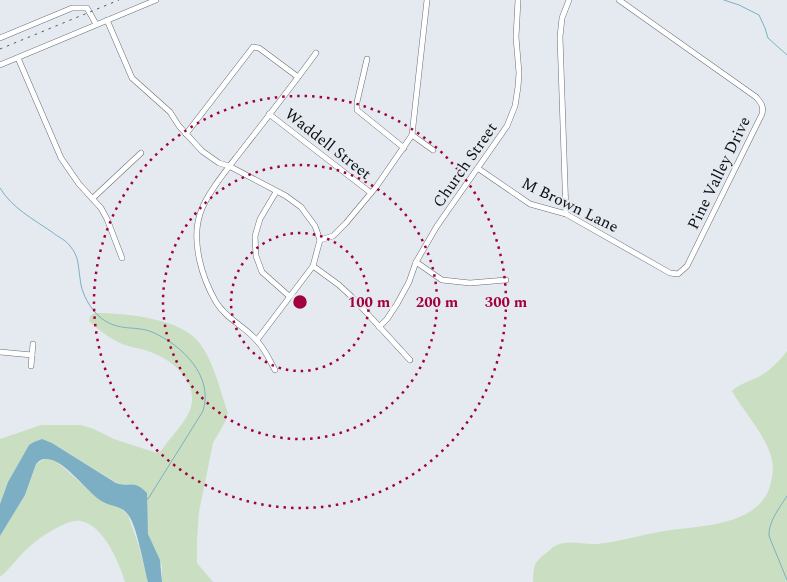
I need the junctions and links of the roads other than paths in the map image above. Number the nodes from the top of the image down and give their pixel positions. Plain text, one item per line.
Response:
1 (156, 0) edge
2 (427, 0) edge
3 (518, 0) edge
4 (569, 0) edge
5 (619, 0) edge
6 (107, 20) junction
7 (96, 24) junction
8 (0, 38) edge
9 (316, 53) dead end
10 (18, 58) junction
11 (366, 59) dead end
12 (0, 65) edge
13 (298, 77) junction
14 (269, 114) junction
15 (186, 134) junction
16 (412, 135) junction
17 (404, 148) junction
18 (433, 150) dead end
19 (141, 153) dead end
20 (230, 166) junction
21 (479, 169) junction
22 (276, 192) junction
23 (372, 193) junction
24 (93, 198) junction
25 (566, 214) junction
26 (320, 240) junction
27 (122, 258) dead end
28 (416, 262) junction
29 (313, 266) junction
30 (678, 274) joint
31 (506, 280) dead end
32 (289, 296) junction
33 (380, 327) junction
34 (257, 340) junction
35 (33, 344) dead end
36 (0, 352) edge
37 (32, 355) junction
38 (410, 360) dead end
39 (31, 366) dead end
40 (275, 370) dead end

1 - 6 street
2 - 16 street
3 - 21 street, Church Street
4 - 25 street
5 - 30 street, Pine Valley Drive
6 - 7 street
6 - 15 street
7 - 8 street
7 - 10 street
9 - 13 street
10 - 12 street
10 - 24 street
11 - 17 street
13 - 14 street
13 - 15 street
14 - 20 street
14 - 23 street, Waddell Street
15 - 20 street
16 - 17 street
16 - 18 street
17 - 23 street
19 - 24 street
20 - 22 street
20 - 34 street
21 - 25 street, M Brown Lane
21 - 28 street, Church Street
22 - 26 street
22 - 32 street
23 - 26 street
24 - 27 street
25 - 30 street, M Brown Lane
26 - 29 street
28 - 31 street
28 - 33 street, Church Street
29 - 32 street
29 - 33 street
32 - 34 street
33 - 38 street
34 - 40 street
35 - 37 street
36 - 37 street
37 - 39 street

